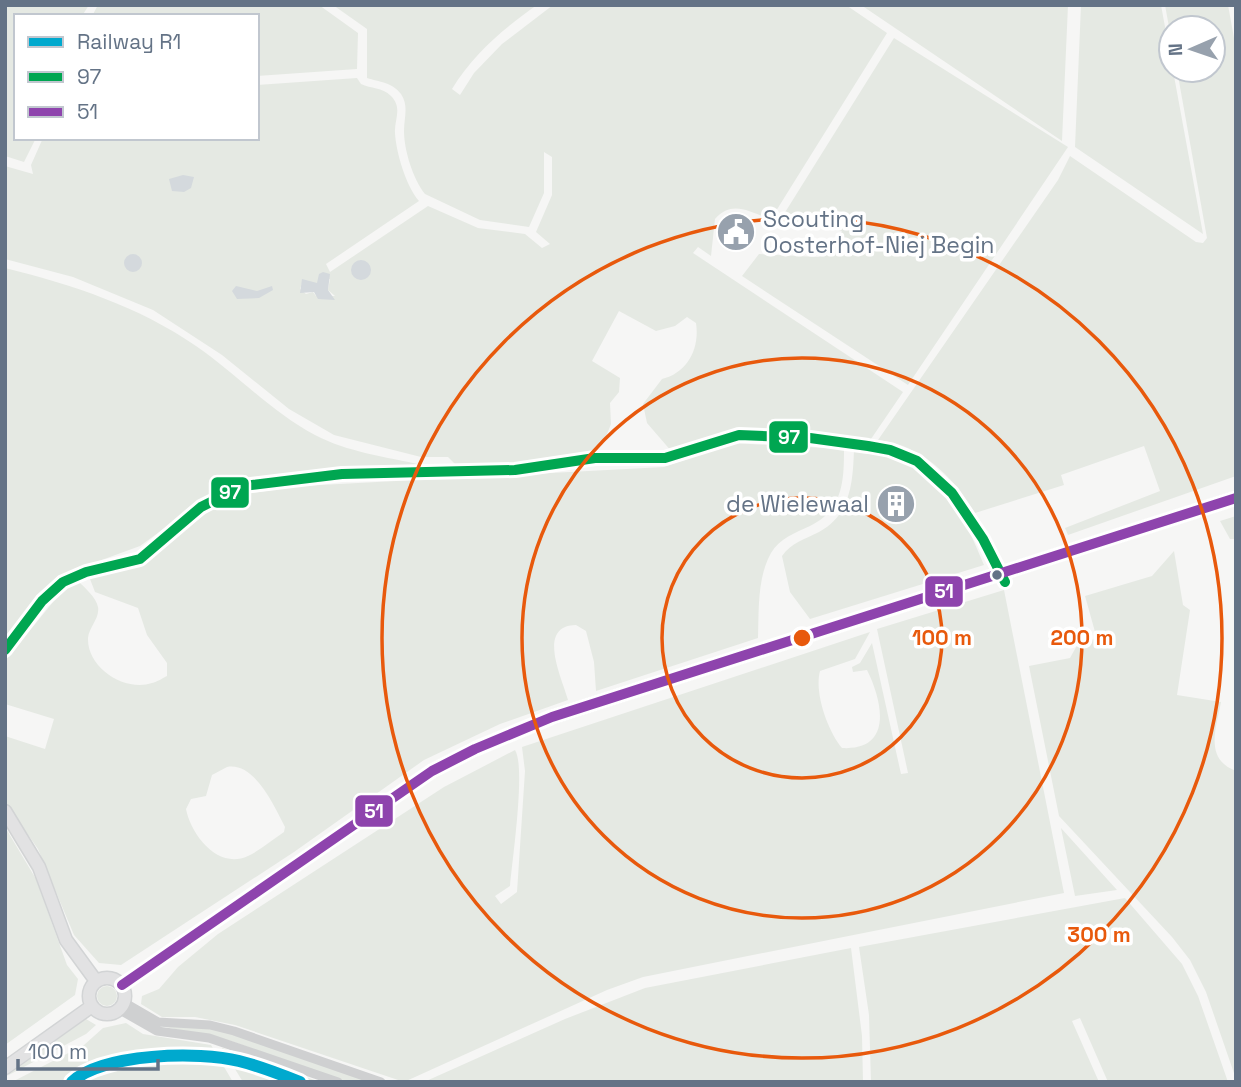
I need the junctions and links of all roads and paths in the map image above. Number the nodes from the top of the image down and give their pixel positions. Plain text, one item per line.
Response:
1 (1236, 498) edge
2 (1003, 577) junction
3 (5, 650) edge
4 (5, 811) edge
5 (96, 981) junction
6 (122, 985) junction
7 (92, 1006) junction
8 (122, 1006) junction
9 (5, 1068) edge
10 (338, 1082) edge
11 (381, 1082) edge

1 - 2 main road
2 - 3 street
2 - 6 main road
4 - 5 main road
5 - 6 main road
5 - 7 main road
6 - 8 main road
7 - 8 main road
7 - 9 main road
8 - 10 street
8 - 11 street

